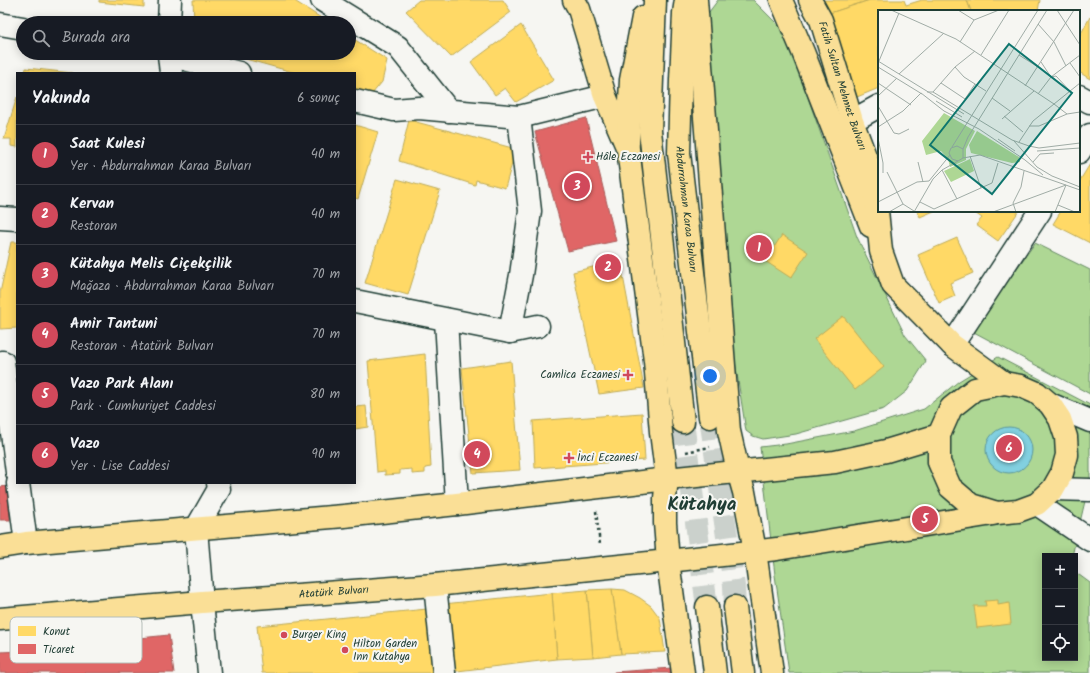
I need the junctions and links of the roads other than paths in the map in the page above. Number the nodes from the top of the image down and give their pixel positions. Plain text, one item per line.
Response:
1 (170, 0) edge
2 (322, 0) edge
3 (574, 0) edge
4 (646, 0) edge
5 (655, 0) edge
6 (686, 0) edge
7 (696, 0) edge
8 (780, 0) edge
9 (810, 0) edge
10 (169, 16) edge
11 (348, 16) edge
12 (356, 21) edge
13 (0, 25) edge
14 (16, 27) edge
15 (171, 60) edge
16 (234, 72) edge
17 (605, 96) junction
18 (1080, 97) edge
19 (356, 101) edge
20 (1090, 102) edge
21 (878, 107) edge
22 (449, 111) junction
23 (519, 117) junction
24 (852, 122) junction
25 (1090, 135) edge
26 (628, 148) junction
27 (1080, 150) edge
28 (1039, 212) edge
29 (881, 251) junction
30 (356, 301) edge
31 (446, 320) junction
32 (538, 326) dead end
33 (510, 332) junction
34 (952, 345) junction
35 (7, 361) edge
36 (1004, 383) junction
37 (1050, 404) junction
38 (710, 417) tunnel mouth
39 (1090, 421) edge
40 (683, 422) tunnel mouth
41 (939, 435) junction
42 (16, 461) edge
43 (738, 471) junction
44 (666, 479) junction
45 (18, 484) edge
46 (218, 484) edge
47 (1053, 489) junction
48 (1090, 490) edge
49 (457, 504) junction
50 (1037, 504) junction
51 (997, 513) junction
52 (196, 529) junction
53 (1090, 540) edge
54 (26, 543) junction
55 (0, 547) edge
56 (755, 551) junction
57 (668, 561) junction
58 (435, 585) junction
59 (202, 602) junction
60 (707, 607) tunnel mouth
61 (735, 607) tunnel mouth
62 (24, 617) edge
63 (10, 618) edge
64 (0, 619) edge
65 (209, 673) edge
66 (444, 673) edge
67 (683, 673) edge
68 (714, 673) edge
69 (743, 673) edge
70 (772, 673) edge

1 - 10 street
2 - 11 street
3 - 17 main road
4 - 26 main road
5 - 40 main road
6 - 38 main road, Abdurrahman Karaa Bulvarı
7 - 43 main road
8 - 29 main road
9 - 24 main road, Fatih Sultan Mehmet Bulvarı
12 - 22 street
13 - 14 street
15 - 16 street
17 - 23 street
17 - 26 main road
18 - 20 street
19 - 22 street
21 - 24 street
22 - 23 street
23 - 33 street
24 - 29 main road, Fatih Sultan Mehmet Bulvarı
25 - 27 street
26 - 44 main road
28 - 34 street
29 - 34 main road, Fatih Sultan Mehmet Bulvarı
30 - 31 street
31 - 33 street
31 - 49 street
32 - 33 street
34 - 36 main road, Fatih Sultan Mehmet Bulvarı
35 - 42 street
36 - 37 main road
36 - 41 main road
37 - 39 street
37 - 47 main road
41 - 43 main road
41 - 51 main road
43 - 44 main road
43 - 56 main road
44 - 49 main road
44 - 57 main road
45 - 54 street
46 - 52 street
47 - 48 street
47 - 50 main road
49 - 52 main road
50 - 51 main road
50 - 53 street
51 - 56 main road, Atatürk Bulvarı
52 - 54 main road
52 - 59 street
54 - 55 main road
56 - 57 main road, Atatürk Bulvarı
56 - 70 main road
57 - 58 main road, Atatürk Bulvarı
57 - 67 main road
58 - 59 main road, Atatürk Bulvarı
58 - 66 street
59 - 62 main road, Atatürk Bulvarı
59 - 65 street
60 - 68 main road
61 - 69 main road
63 - 64 main road, Atatürk Bulvarı

